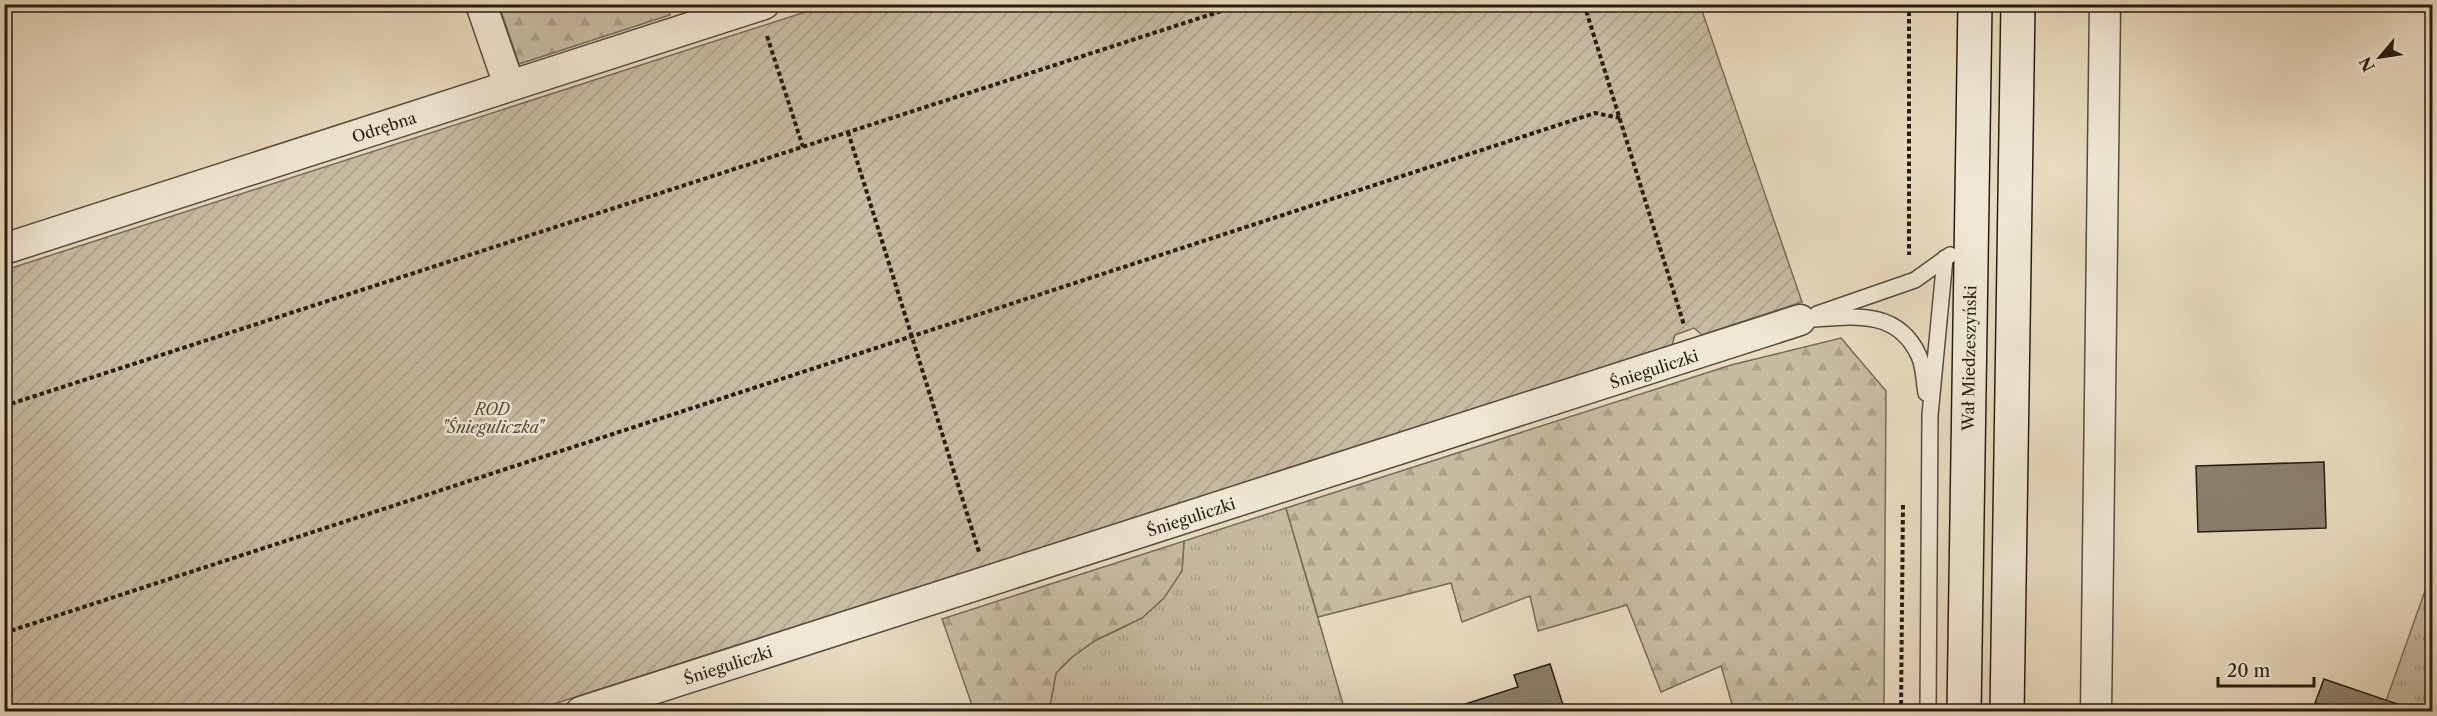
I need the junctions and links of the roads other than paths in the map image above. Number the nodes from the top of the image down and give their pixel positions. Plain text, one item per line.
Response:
1 (481, 4) edge
2 (1975, 4) edge
3 (2018, 4) edge
4 (2105, 4) edge
5 (764, 15) edge
6 (509, 85) junction
7 (4, 249) edge
8 (1958, 251) junction
9 (1800, 320) junction
10 (1930, 415) junction
11 (581, 711) edge
12 (1928, 711) edge
13 (1964, 711) edge
14 (2007, 711) edge
15 (2096, 711) edge

1 - 6 street
2 - 8 main road, Wał Miedzeszyński
3 - 14 main road
4 - 15 street
5 - 6 street, Odrębna
6 - 7 street, Odrębna
8 - 9 lane
8 - 10 lane
8 - 13 main road, Wał Miedzeszyński
9 - 10 lane
9 - 11 street, Śnieguliczki
10 - 12 lane

